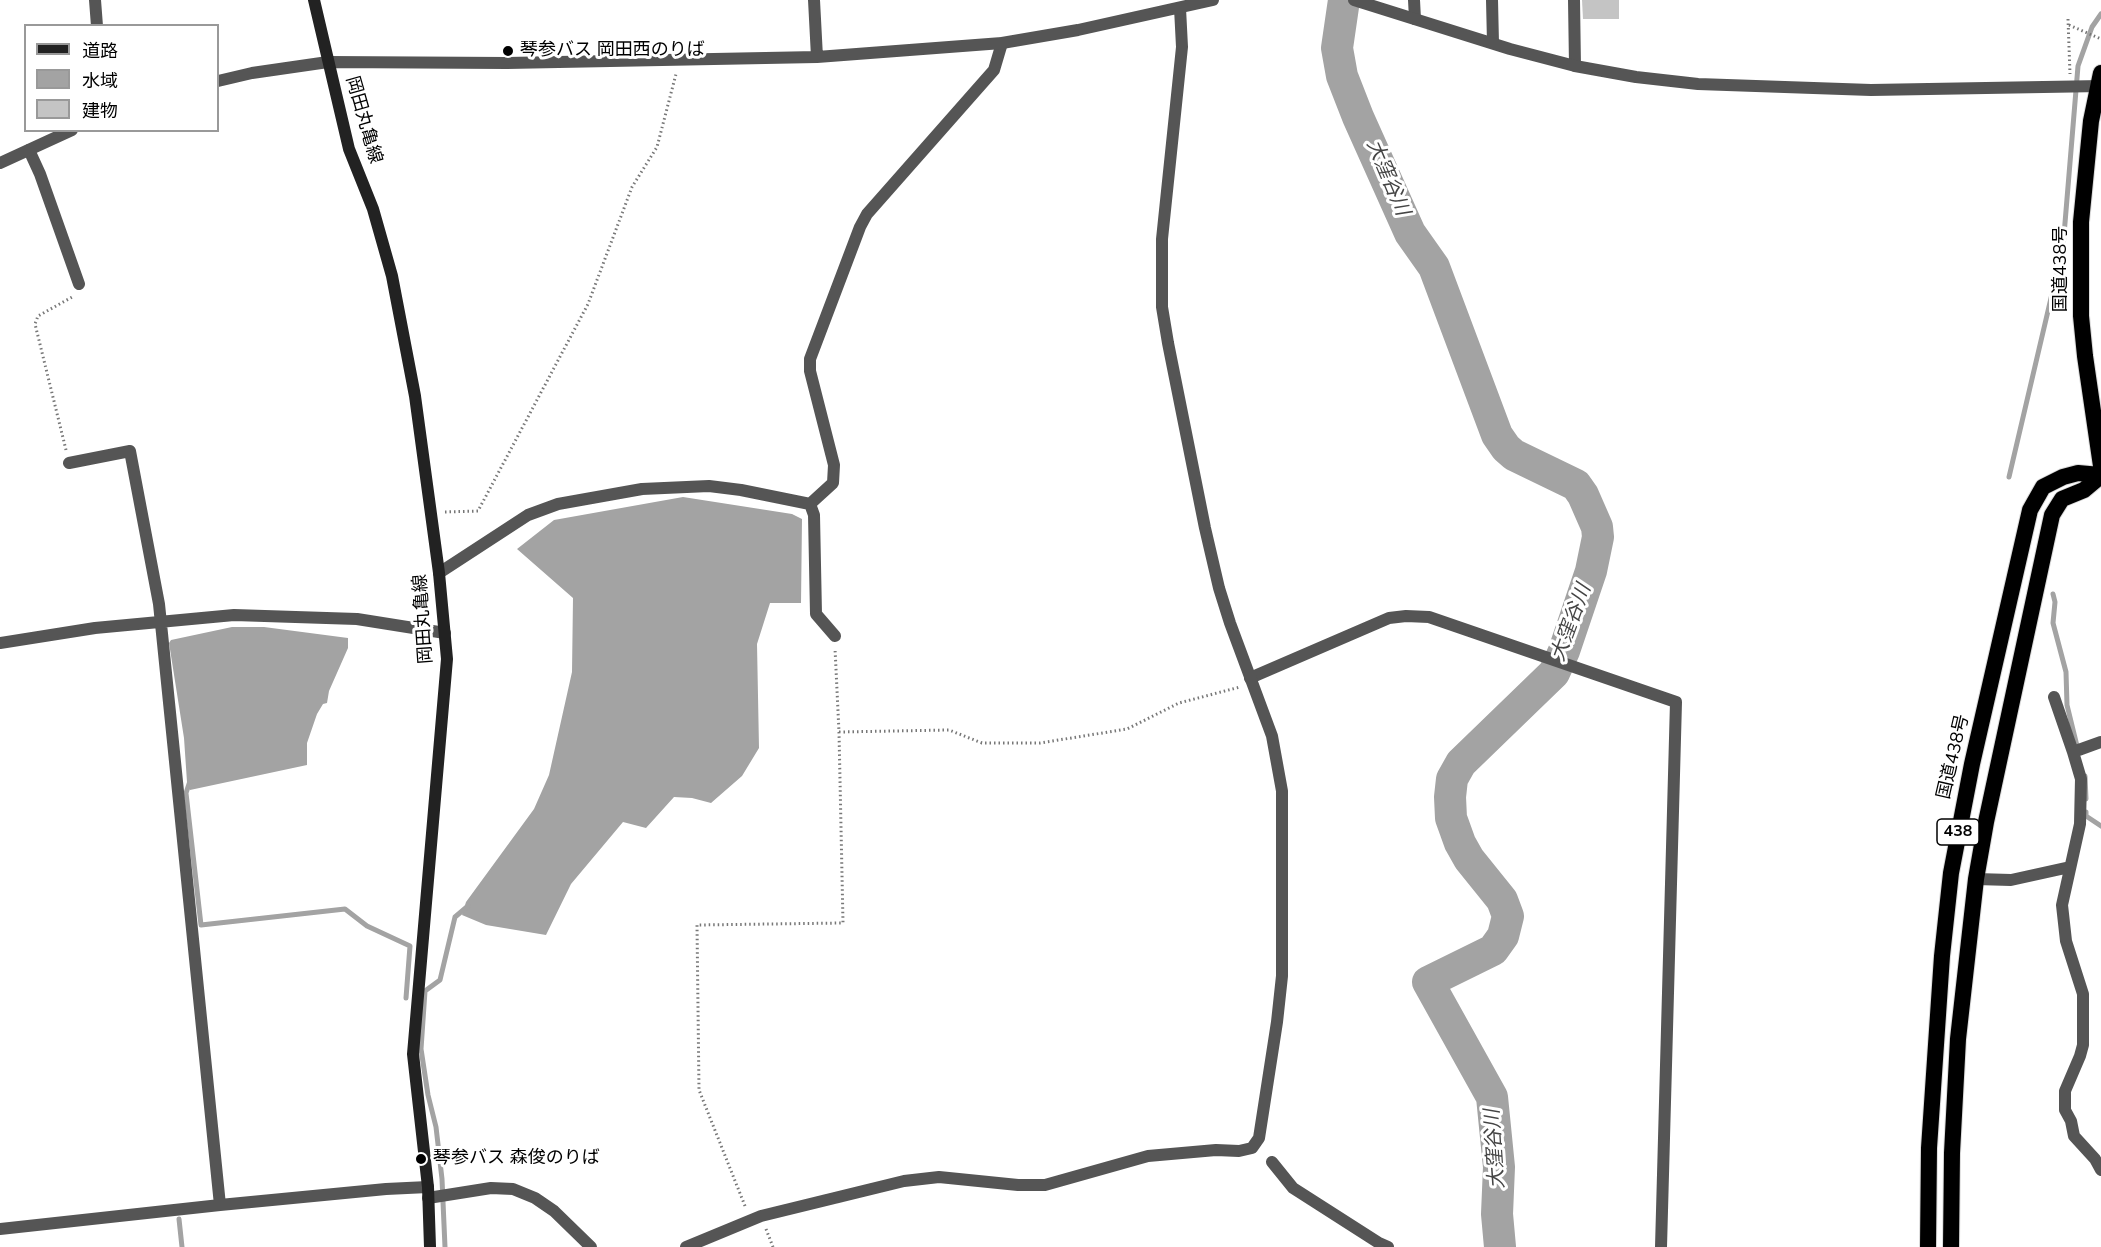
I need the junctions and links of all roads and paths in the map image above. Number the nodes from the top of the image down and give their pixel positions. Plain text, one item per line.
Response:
1 (95, 0) edge
2 (314, 0) edge
3 (814, 0) edge
4 (1213, 0) edge
5 (1414, 0) edge
6 (1492, 0) edge
7 (1574, 0) edge
8 (1360, 1) edge
9 (1180, 8) junction
10 (1415, 19) junction
11 (2068, 19) dead end
12 (97, 24) edge
13 (2069, 25) junction
14 (2101, 39) edge
15 (1002, 43) junction
16 (1493, 43) junction
17 (817, 57) junction
18 (680, 61) junction
19 (328, 62) junction
20 (1575, 66) junction
21 (219, 81) edge
22 (2087, 83) edge
23 (68, 132) edge
24 (28, 150) junction
25 (0, 163) edge
26 (79, 285) joint
27 (69, 463) joint
28 (2101, 466) edge
29 (2101, 475) edge
30 (810, 504) junction
31 (431, 513) junction
32 (439, 573) junction
33 (159, 623) junction
34 (445, 633) junction
35 (835, 636) joint
36 (0, 643) edge
37 (1251, 681) junction
38 (2054, 697) dead end
39 (839, 732) junction
40 (2101, 742) edge
41 (2076, 750) junction
42 (2070, 867) junction
43 (1976, 879) junction
44 (1272, 1162) dead end
45 (2101, 1170) edge
46 (436, 1194) junction
47 (220, 1205) junction
48 (755, 1218) junction
49 (0, 1229) edge
50 (430, 1247) edge
51 (591, 1247) edge
52 (686, 1247) edge
53 (773, 1247) edge
54 (1388, 1247) edge
55 (1661, 1247) edge
56 (1928, 1247) edge
57 (1951, 1247) edge

1 - 12 street
2 - 19 main road, 岡田丸亀線
3 - 17 street
4 - 9 street
5 - 10 street
6 - 16 street
7 - 20 street
8 - 10 street
9 - 15 street
9 - 37 street
10 - 16 street
11 - 13 path
13 - 14 path
13 - 22 path
15 - 17 street
15 - 30 street
16 - 20 street
17 - 18 street
18 - 19 street
18 - 31 path
19 - 21 street
19 - 31 main road, 岡田丸亀線
20 - 22 street
22 - 28 highway, 国道438号
23 - 24 street
24 - 25 street
24 - 26 street
26 - 27 path
27 - 33 street
29 - 43 highway, 国道438号 / 438
29 - 56 highway, 国道438号 / 438
30 - 32 street
30 - 35 street
31 - 32 main road, 岡田丸亀線
32 - 34 main road, 岡田丸亀線
33 - 34 street
33 - 36 street
33 - 47 street
34 - 46 main road, 岡田丸亀線
35 - 39 path
37 - 39 path
37 - 48 street
37 - 55 street
38 - 41 street
39 - 48 path
40 - 41 street
41 - 42 street
42 - 43 street
42 - 45 street
43 - 57 highway, 国道438号 / 438
44 - 54 street
46 - 47 street
46 - 50 main road, 岡田丸亀線
46 - 51 street
47 - 49 street
48 - 52 street
48 - 53 path

